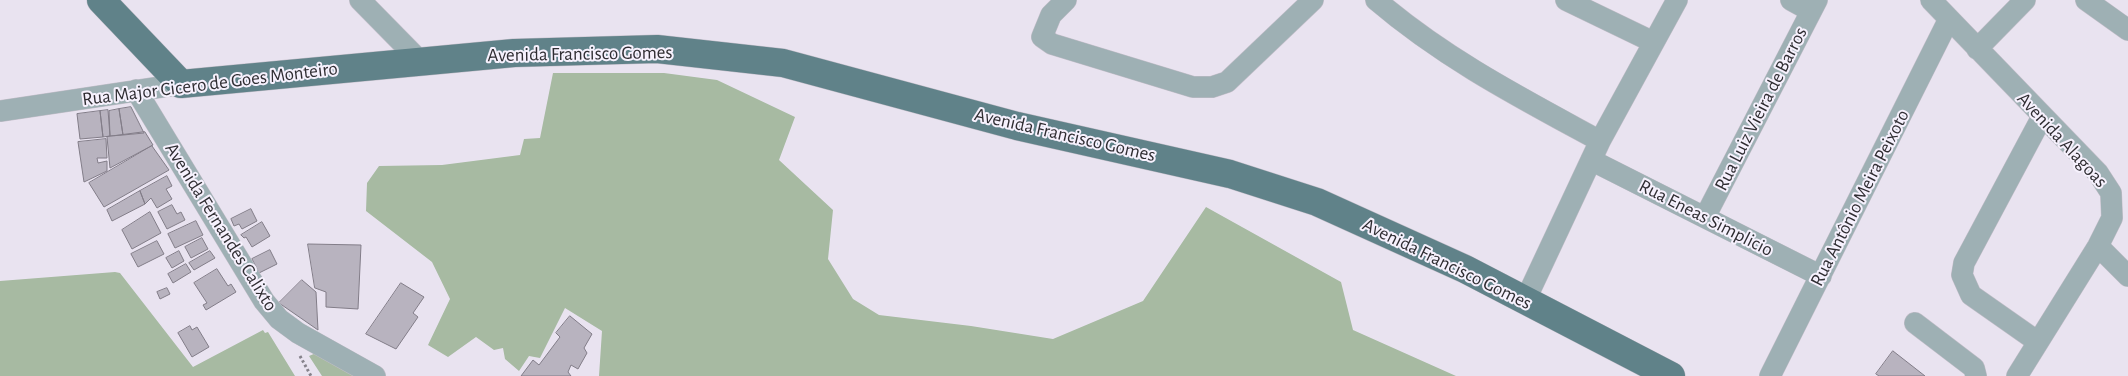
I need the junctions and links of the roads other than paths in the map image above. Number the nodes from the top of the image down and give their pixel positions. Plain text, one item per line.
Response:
1 (100, 0) edge
2 (360, 0) edge
3 (1066, 0) edge
4 (1313, 0) edge
5 (1376, 0) edge
6 (1566, 0) edge
7 (1677, 0) edge
8 (1791, 0) edge
9 (1930, 0) edge
10 (2025, 0) edge
11 (2086, 0) edge
12 (1814, 5) edge
13 (1949, 19) junction
14 (2128, 30) edge
15 (1654, 42) junction
16 (1976, 49) junction
17 (420, 61) junction
18 (181, 84) junction
19 (136, 90) junction
20 (0, 110) edge
21 (2042, 117) junction
22 (1600, 141) junction
23 (1591, 160) junction
24 (2120, 216) edge
25 (1705, 217) junction
26 (2098, 246) junction
27 (1821, 276) junction
28 (2128, 276) edge
29 (1525, 301) junction
30 (1915, 323) dead end
31 (2038, 342) junction
32 (375, 376) edge
33 (1671, 376) edge
34 (1770, 376) edge
35 (1976, 376) edge
36 (2017, 376) edge

1 - 18 main road
2 - 17 street
3 - 4 street
5 - 22 street
6 - 15 street
7 - 15 street
8 - 12 street
9 - 13 street, Avenida Alagoas
10 - 16 street
11 - 14 street
12 - 25 street, Rua Luiz Vieira de Barros
13 - 16 street, Avenida Alagoas
13 - 27 street, Rua Antônio Meira Peixoto
15 - 22 street
16 - 21 street, Avenida Alagoas
17 - 18 main road, Rua Major Cicero de Goes Monteiro
17 - 29 main road, Avenida Francisco Gomes
18 - 19 street, Rua Major Cicero de Goes Monteiro
19 - 20 street, Rua Major Cicero de Goes Monteiro
19 - 32 street, Avenida Fernandes Calixto
21 - 24 street, Avenida Alagoas
21 - 31 street
22 - 23 street
23 - 25 street, Rua Eneas Simplicio
23 - 29 street
24 - 26 street, Avenida Alagoas
25 - 27 street, Rua Eneas Simplicio
26 - 28 street
26 - 31 street, Avenida Alagoas
27 - 34 street, Rua Antônio Meira Peixoto
29 - 33 main road, Avenida Francisco Gomes
30 - 35 street
31 - 36 street, Avenida Alagoas

